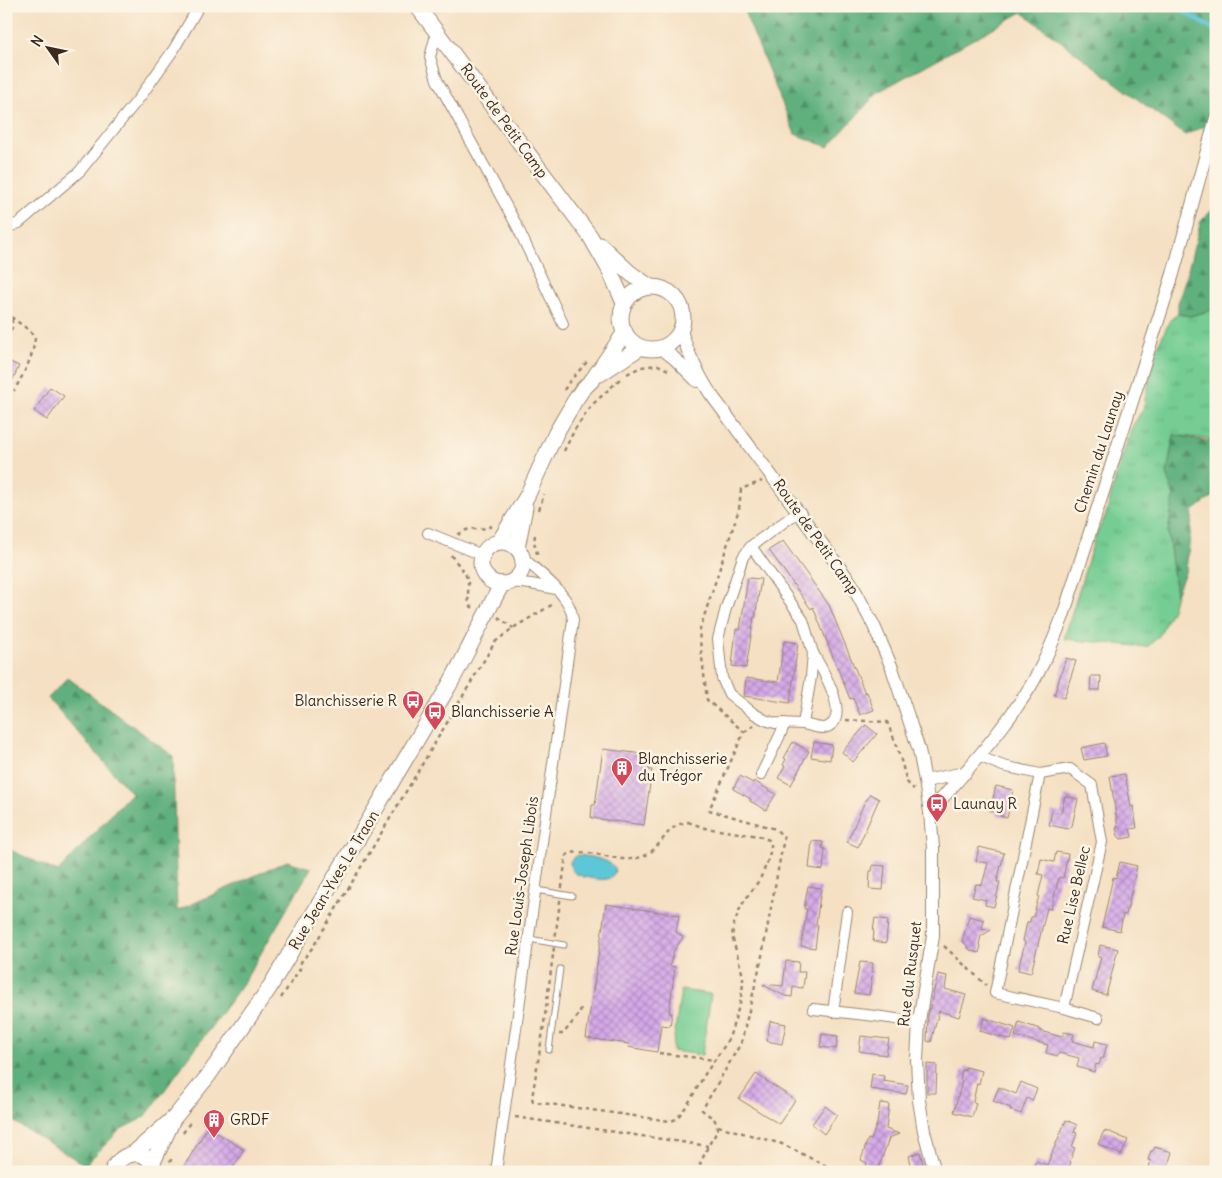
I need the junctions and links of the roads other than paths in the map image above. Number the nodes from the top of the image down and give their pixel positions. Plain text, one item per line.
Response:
1 (199, 6) edge
2 (418, 6) edge
3 (437, 31) junction
4 (1216, 118) edge
5 (6, 228) edge
6 (590, 236) junction
7 (650, 287) junction
8 (624, 303) junction
9 (563, 324) dead end
10 (680, 330) junction
11 (624, 332) junction
12 (640, 347) junction
13 (661, 348) junction
14 (593, 379) junction
15 (710, 393) junction
16 (527, 496) junction
17 (800, 512) junction
18 (428, 533) dead end
19 (499, 542) junction
20 (751, 546) junction
21 (520, 552) junction
22 (482, 555) junction
23 (485, 576) junction
24 (507, 583) junction
25 (556, 589) junction
26 (483, 611) junction
27 (813, 653) junction
28 (785, 723) junction
29 (803, 724) junction
30 (919, 750) joint
31 (978, 756) junction
32 (965, 773) junction
33 (1040, 774) junction
34 (761, 775) dead end
35 (925, 781) junction
36 (930, 812) junction
37 (536, 890) junction
38 (572, 896) dead end
39 (846, 912) dead end
40 (529, 939) junction
41 (564, 945) dead end
42 (560, 970) dead end
43 (1064, 1008) junction
44 (813, 1009) dead end
45 (833, 1012) junction
46 (1098, 1018) dead end
47 (919, 1021) junction
48 (549, 1050) dead end
49 (174, 1118) junction
50 (133, 1154) junction
51 (154, 1168) edge
52 (112, 1172) edge
53 (496, 1172) edge
54 (934, 1172) edge

1 - 5 street
2 - 3 main road, Route de Petit Camp
3 - 6 main road, Route de Petit Camp
3 - 9 street
4 - 31 street, Chemin du Launay
6 - 7 main road, Route de Petit Camp
6 - 8 main road, Route de Petit Camp
7 - 8 main road
7 - 10 main road
8 - 11 main road
10 - 13 main road
10 - 15 street, Route de Petit Camp
11 - 12 main road
11 - 14 main road
12 - 13 main road
12 - 14 main road
13 - 15 street, Route de Petit Camp
14 - 16 main road
15 - 17 street, Route de Petit Camp
16 - 19 main road
16 - 21 main road
17 - 20 street
17 - 30 street, Route de Petit Camp
18 - 22 street
19 - 21 main road
19 - 22 main road
20 - 27 street
20 - 28 street
21 - 24 main road
21 - 25 street, Rue Louis-Joseph Libois
22 - 23 main road
23 - 24 main road
23 - 26 main road, Rue Jean-Yves Le Traon
24 - 25 street
24 - 26 main road
25 - 37 street, Rue Louis-Joseph Libois
26 - 49 main road, Rue Jean-Yves Le Traon
27 - 29 street
27 - 29 street
28 - 29 street
28 - 34 street
30 - 35 street, Rue du Rusquet
31 - 32 street, Chemin du Launay
31 - 33 street
32 - 35 street
32 - 36 street, Chemin du Launay
33 - 43 street, Rue Lise Bellec
33 - 43 street
35 - 36 street, Rue du Rusquet
36 - 47 street, Rue du Rusquet
37 - 38 lane
37 - 40 street, Rue Louis-Joseph Libois
39 - 45 street
40 - 41 lane
40 - 53 street, Rue Louis-Joseph Libois
42 - 48 lane
43 - 46 street
44 - 45 street
45 - 47 street
47 - 54 street, Rue du Rusquet
49 - 50 main road, Rue Jean-Yves Le Traon
49 - 51 main road
50 - 51 main road
50 - 52 main road, Rue Jean-Yves Le Traon

